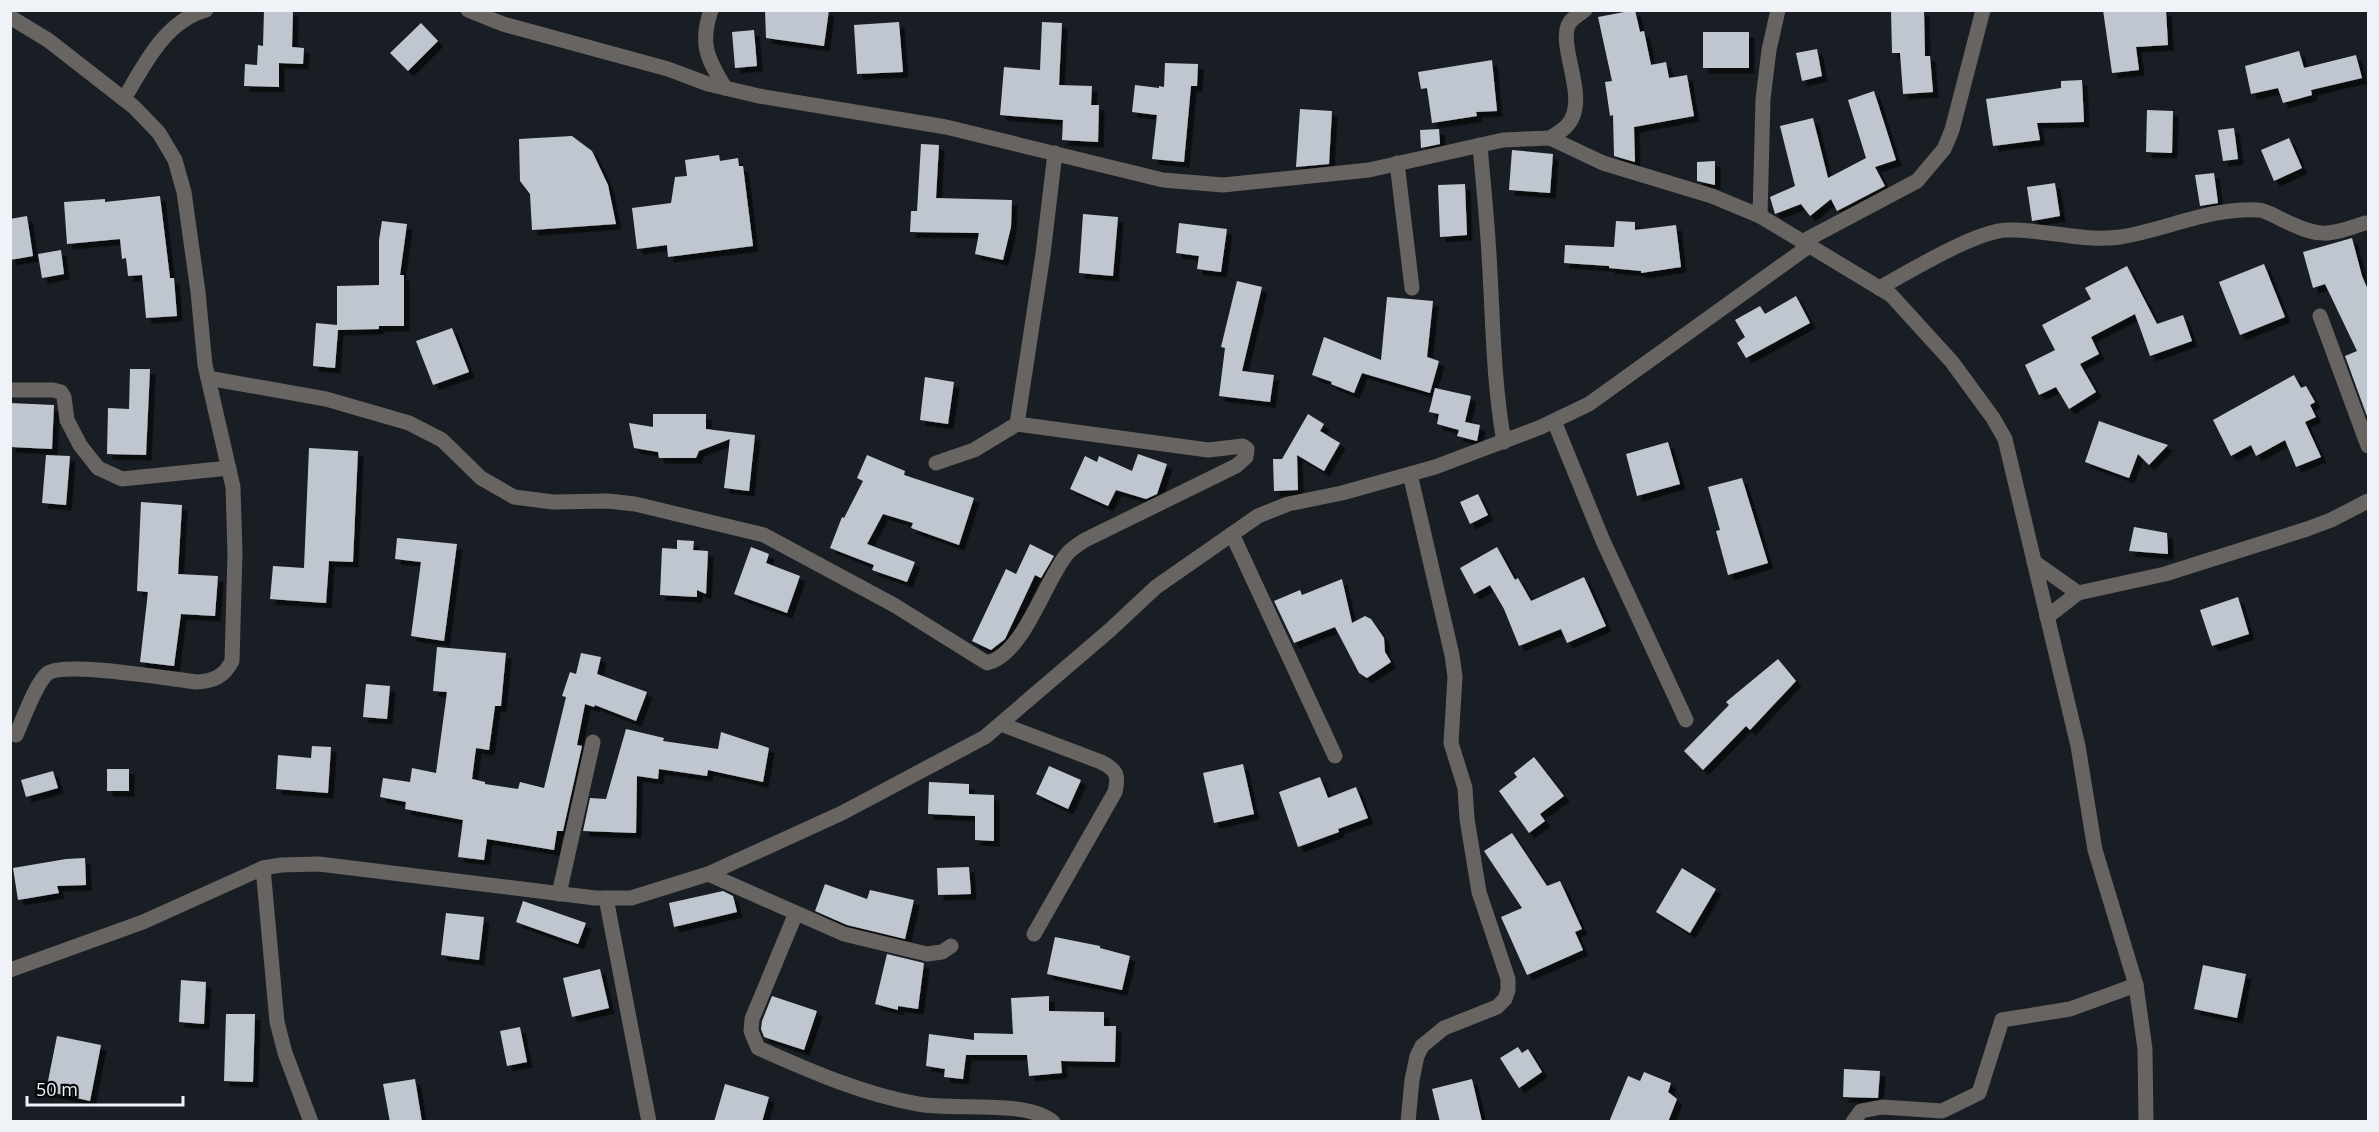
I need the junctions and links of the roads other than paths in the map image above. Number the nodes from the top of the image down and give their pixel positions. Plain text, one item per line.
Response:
1 (206, 10) edge
2 (468, 10) edge
3 (711, 10) edge
4 (1585, 10) edge
5 (1778, 10) edge
6 (1983, 10) edge
7 (10, 17) edge
8 (725, 88) junction
9 (124, 99) junction
10 (1550, 138) junction
11 (1480, 145) junction
12 (1054, 153) junction
13 (1397, 164) junction
14 (1760, 216) junction
15 (2365, 223) dead end
16 (1805, 244) junction
17 (1412, 288) dead end
18 (1879, 288) junction
19 (2320, 316) dead end
20 (208, 378) junction
21 (10, 390) edge
22 (1554, 420) junction
23 (1017, 424) junction
24 (1504, 442) junction
25 (2368, 446) edge
26 (936, 463) dead end
27 (229, 468) junction
28 (1410, 474) junction
29 (2368, 501) edge
30 (1232, 534) junction
31 (2034, 562) junction
32 (2078, 593) junction
33 (2047, 617) junction
34 (1686, 720) dead end
35 (1001, 724) junction
36 (16, 735) dead end
37 (593, 742) dead end
38 (1335, 756) dead end
39 (263, 868) junction
40 (708, 874) junction
41 (560, 894) junction
42 (606, 898) junction
43 (796, 913) junction
44 (1034, 934) dead end
45 (951, 946) dead end
46 (10, 970) edge
47 (2136, 985) junction
48 (311, 1122) edge
49 (649, 1122) edge
50 (1053, 1122) edge
51 (1408, 1122) edge
52 (1853, 1122) edge
53 (2146, 1122) edge

1 - 9 street
2 - 8 street
3 - 8 street
4 - 10 street
5 - 14 street
6 - 16 street
7 - 9 street
8 - 12 street
9 - 20 street
10 - 11 street
10 - 14 street
11 - 13 street
11 - 24 street
12 - 13 street
12 - 23 street
13 - 17 street
14 - 16 street
15 - 18 street
16 - 18 street
16 - 22 street
18 - 31 street
19 - 25 street
20 - 23 street
20 - 27 street
21 - 27 street
22 - 24 street
22 - 34 street
23 - 26 street
24 - 28 street
27 - 36 street
28 - 30 street
28 - 51 street
29 - 32 street
30 - 35 street
30 - 38 street
31 - 32 street
31 - 33 street
32 - 33 street
33 - 47 street
35 - 40 street
35 - 44 street
37 - 41 street
39 - 41 street
39 - 46 street
39 - 48 street
40 - 42 street
40 - 43 street
41 - 42 street
42 - 49 street
43 - 45 street
43 - 50 street
47 - 52 street
47 - 53 street

